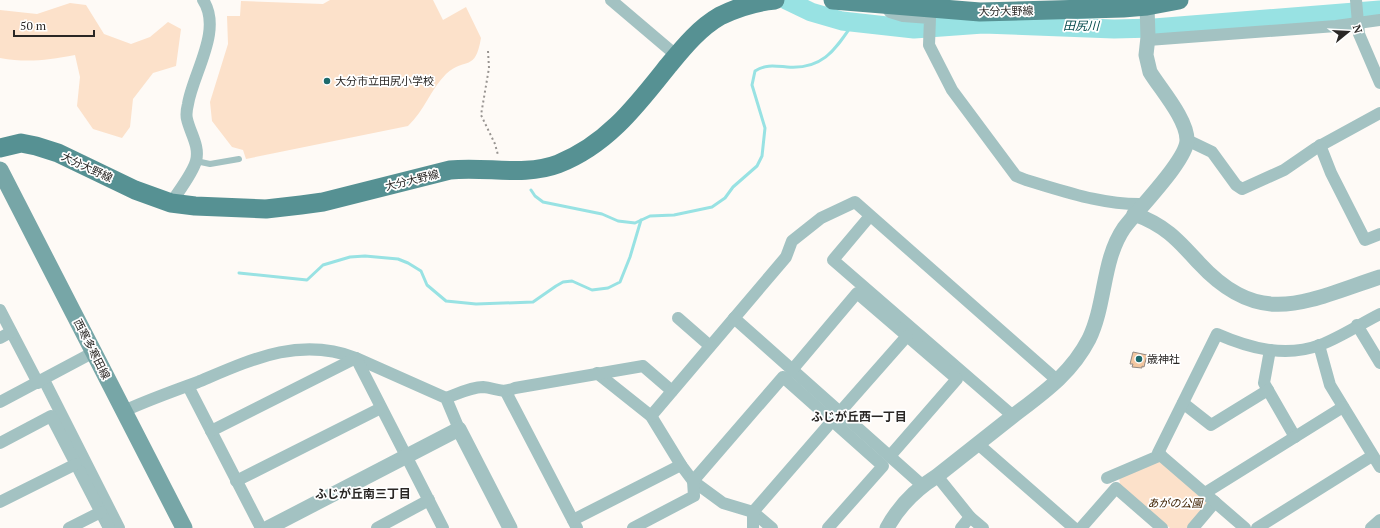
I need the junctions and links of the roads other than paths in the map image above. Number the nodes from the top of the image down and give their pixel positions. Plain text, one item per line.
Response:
1 (203, 0) edge
2 (611, 0) edge
3 (833, 0) edge
4 (1179, 0) edge
5 (854, 1) edge
6 (1356, 1) edge
7 (757, 2) edge
8 (886, 5) junction
9 (979, 6) edge
10 (1147, 12) junction
11 (1380, 20) edge
12 (1358, 24) junction
13 (1148, 38) junction
14 (677, 56) junction
15 (1380, 83) edge
16 (1380, 113) edge
17 (1187, 140) junction
18 (1320, 145) junction
19 (0, 148) edge
20 (239, 159) dead end
21 (196, 161) junction
22 (0, 170) edge
23 (171, 203) junction
24 (1138, 209) junction
25 (870, 216) junction
26 (1380, 234) edge
27 (1380, 277) edge
28 (0, 310) edge
29 (1380, 314) edge
30 (678, 318) dead end
31 (734, 318) junction
32 (1356, 325) junction
33 (11, 332) junction
34 (907, 336) junction
35 (0, 338) edge
36 (1319, 345) junction
37 (710, 346) junction
38 (1270, 350) junction
39 (94, 352) junction
40 (356, 358) junction
41 (1380, 363) edge
42 (792, 370) junction
43 (597, 373) junction
44 (41, 381) junction
45 (1058, 381) junction
46 (188, 386) junction
47 (1268, 390) junction
48 (672, 391) junction
49 (506, 392) junction
50 (446, 398) junction
51 (0, 402) edge
52 (1183, 403) junction
53 (1342, 407) junction
54 (381, 408) junction
55 (124, 411) junction
56 (651, 416) junction
57 (836, 416) junction
58 (1013, 416) junction
59 (459, 429) junction
60 (211, 431) junction
61 (1295, 437) junction
62 (0, 443) edge
63 (978, 444) junction
64 (1161, 455) junction
65 (890, 456) junction
66 (1372, 456) junction
67 (406, 457) junction
68 (76, 464) junction
69 (681, 465) junction
70 (1380, 467) edge
71 (937, 476) junction
72 (1107, 478) dead end
73 (236, 480) junction
74 (693, 482) junction
75 (922, 485) junction
76 (1205, 493) junction
77 (429, 500) junction
78 (0, 502) edge
79 (1215, 502) junction
80 (101, 512) junction
81 (753, 512) junction
82 (970, 517) junction
83 (1380, 520) edge
84 (575, 524) edge
85 (69, 528) edge
86 (109, 528) edge
87 (119, 528) edge
88 (184, 528) edge
89 (261, 528) edge
90 (268, 528) edge
91 (377, 528) edge
92 (443, 528) edge
93 (510, 528) edge
94 (633, 528) edge
95 (753, 528) edge
96 (772, 528) edge
97 (828, 528) edge
98 (887, 528) edge
99 (961, 528) edge
100 (982, 528) edge
101 (1074, 528) edge
102 (1081, 528) edge
103 (1162, 528) edge
104 (1193, 528) edge
105 (1246, 528) edge
106 (1257, 528) edge
107 (1371, 528) edge

1 - 21 street
2 - 14 street
3 - 5 main road, 大分大野線
4 - 10 main road, 大分大野線
5 - 8 main road, 大分大野線
6 - 12 street
7 - 14 main road, 大分大野線
8 - 9 main road, 大分大野線
8 - 24 street
9 - 10 main road, 大分大野線
10 - 13 street
11 - 12 street
12 - 13 street
12 - 15 street
13 - 17 street
14 - 23 main road, 大分大野線
16 - 18 street
17 - 18 street
17 - 24 street
18 - 26 street
19 - 23 main road, 大分大野線
20 - 21 lane
21 - 23 street
22 - 39 main road, 西寒多寒田線
24 - 27 street
24 - 45 street
25 - 31 street
25 - 45 street
25 - 58 street
28 - 33 street
29 - 32 street
30 - 37 street
31 - 37 street
31 - 42 street
32 - 36 street
32 - 41 street
33 - 35 street
33 - 44 street
34 - 42 street
34 - 57 street
34 - 65 street
36 - 38 street
36 - 53 street
37 - 48 street
38 - 47 street
38 - 52 street
39 - 44 street
39 - 55 main road, 西寒多寒田線
40 - 46 street
40 - 50 street
40 - 54 street
40 - 60 street
42 - 57 street
43 - 48 street
43 - 49 street
43 - 56 street
44 - 51 street
44 - 87 street
45 - 58 street
46 - 55 street
46 - 60 street
47 - 52 street
47 - 61 street
48 - 56 street
49 - 50 street
49 - 84 street
50 - 59 street
52 - 64 street
53 - 61 street
53 - 66 street
54 - 67 street
54 - 73 street
55 - 88 main road, 西寒多寒田線
56 - 69 street
57 - 65 street
57 - 74 street
57 - 81 street
57 - 97 street
58 - 63 street
59 - 67 street
59 - 93 street
60 - 73 street
61 - 76 street
62 - 68 street
63 - 71 street
63 - 101 street
64 - 72 street
64 - 76 street
65 - 75 street
66 - 70 street
66 - 106 street
67 - 77 street
67 - 90 street
68 - 78 street
68 - 80 street
69 - 74 street
69 - 84 street
71 - 75 street
71 - 82 street
73 - 89 street
74 - 81 street
74 - 94 street
75 - 98 street
76 - 79 street
77 - 91 street
77 - 92 street
79 - 104 street
79 - 105 street
80 - 85 street
80 - 86 street
81 - 95 street
81 - 96 street
82 - 99 street
82 - 100 street
83 - 107 street
102 - 103 street

